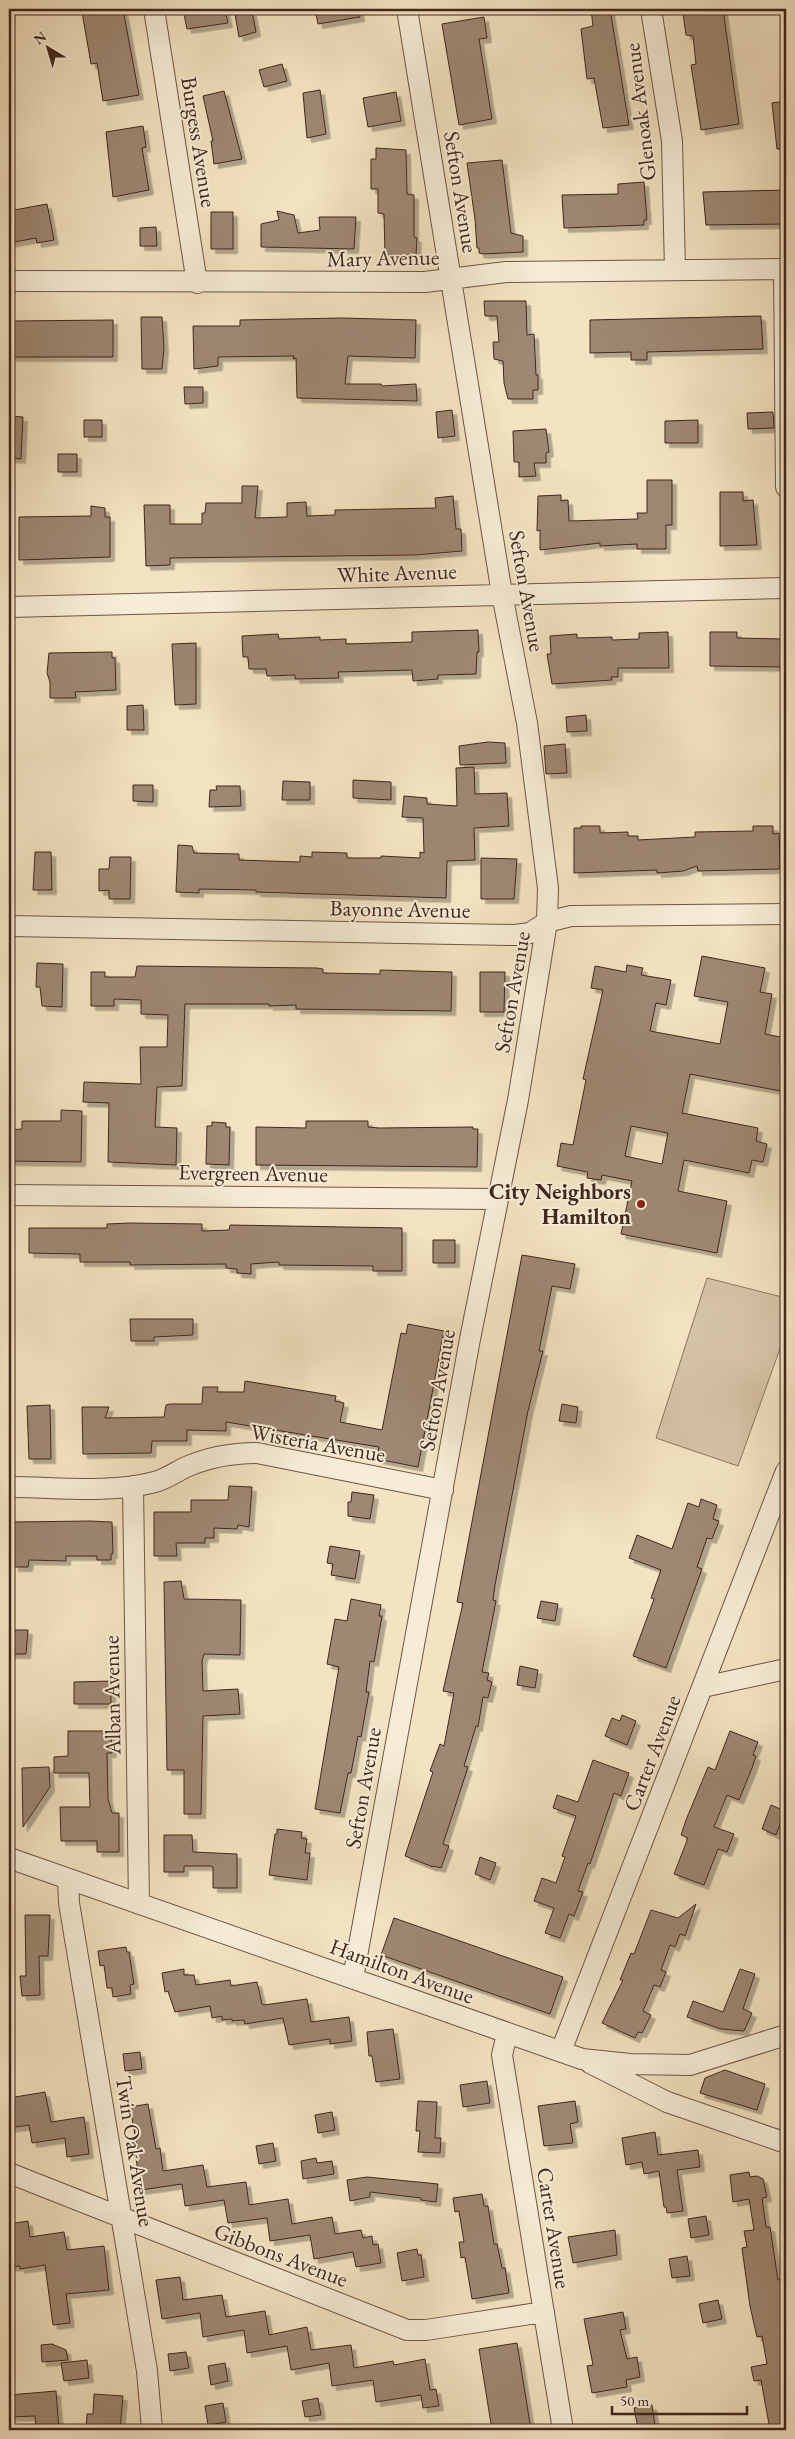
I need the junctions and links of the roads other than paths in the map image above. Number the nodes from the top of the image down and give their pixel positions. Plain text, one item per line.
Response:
1 (154, 9) edge
2 (407, 9) edge
3 (651, 9) edge
4 (785, 269) edge
5 (675, 270) junction
6 (452, 280) junction
7 (9, 281) edge
8 (197, 283) junction
9 (786, 487) edge
10 (786, 588) edge
11 (502, 594) junction
12 (9, 607) edge
13 (786, 914) edge
14 (548, 922) junction
15 (9, 926) edge
16 (9, 1195) edge
17 (497, 1199) junction
18 (786, 1471) edge
19 (133, 1486) junction
20 (9, 1487) edge
21 (443, 1490) junction
22 (786, 1669) edge
23 (703, 1687) junction
24 (9, 1858) edge
25 (68, 1880) junction
26 (139, 1904) junction
27 (353, 1978) junction
28 (507, 2034) junction
29 (786, 2034) edge
30 (560, 2051) junction
31 (582, 2059) junction
32 (786, 2143) edge
33 (9, 2173) edge
34 (122, 2218) junction
35 (544, 2312) junction
36 (152, 2430) edge
37 (563, 2430) edge

1 - 8 street, Burgess Avenue
2 - 6 street, Sefton Avenue
3 - 5 street, Glenoak Avenue
4 - 5 street, Mary Avenue
4 - 9 street
5 - 6 street, Mary Avenue
6 - 8 street, Mary Avenue
6 - 11 street, Sefton Avenue
7 - 8 street, Mary Avenue
10 - 11 street, White Avenue
11 - 12 street, White Avenue
11 - 14 street, Sefton Avenue
13 - 14 street, Bayonne Avenue
14 - 15 street, Bayonne Avenue
14 - 17 street, Sefton Avenue
16 - 17 street, Evergreen Avenue
17 - 21 street, Sefton Avenue
18 - 23 street, Carter Avenue
19 - 20 street, Wisteria Avenue
19 - 21 street, Wisteria Avenue
19 - 26 street, Alban Avenue
21 - 27 street, Sefton Avenue
22 - 23 street
23 - 30 street, Carter Avenue
24 - 25 street, Hamilton Avenue
25 - 26 street, Hamilton Avenue
25 - 34 street, Twin Oak Avenue
26 - 27 street, Hamilton Avenue
27 - 28 street, Hamilton Avenue
28 - 30 street, Hamilton Avenue
28 - 35 street, Carter Avenue
29 - 31 street, Hamilton Avenue
30 - 31 street, Hamilton Avenue
31 - 32 street
33 - 34 street, Gibbons Avenue
34 - 35 street, Gibbons Avenue
34 - 36 street, Twin Oak Avenue
35 - 37 street, Carter Avenue

